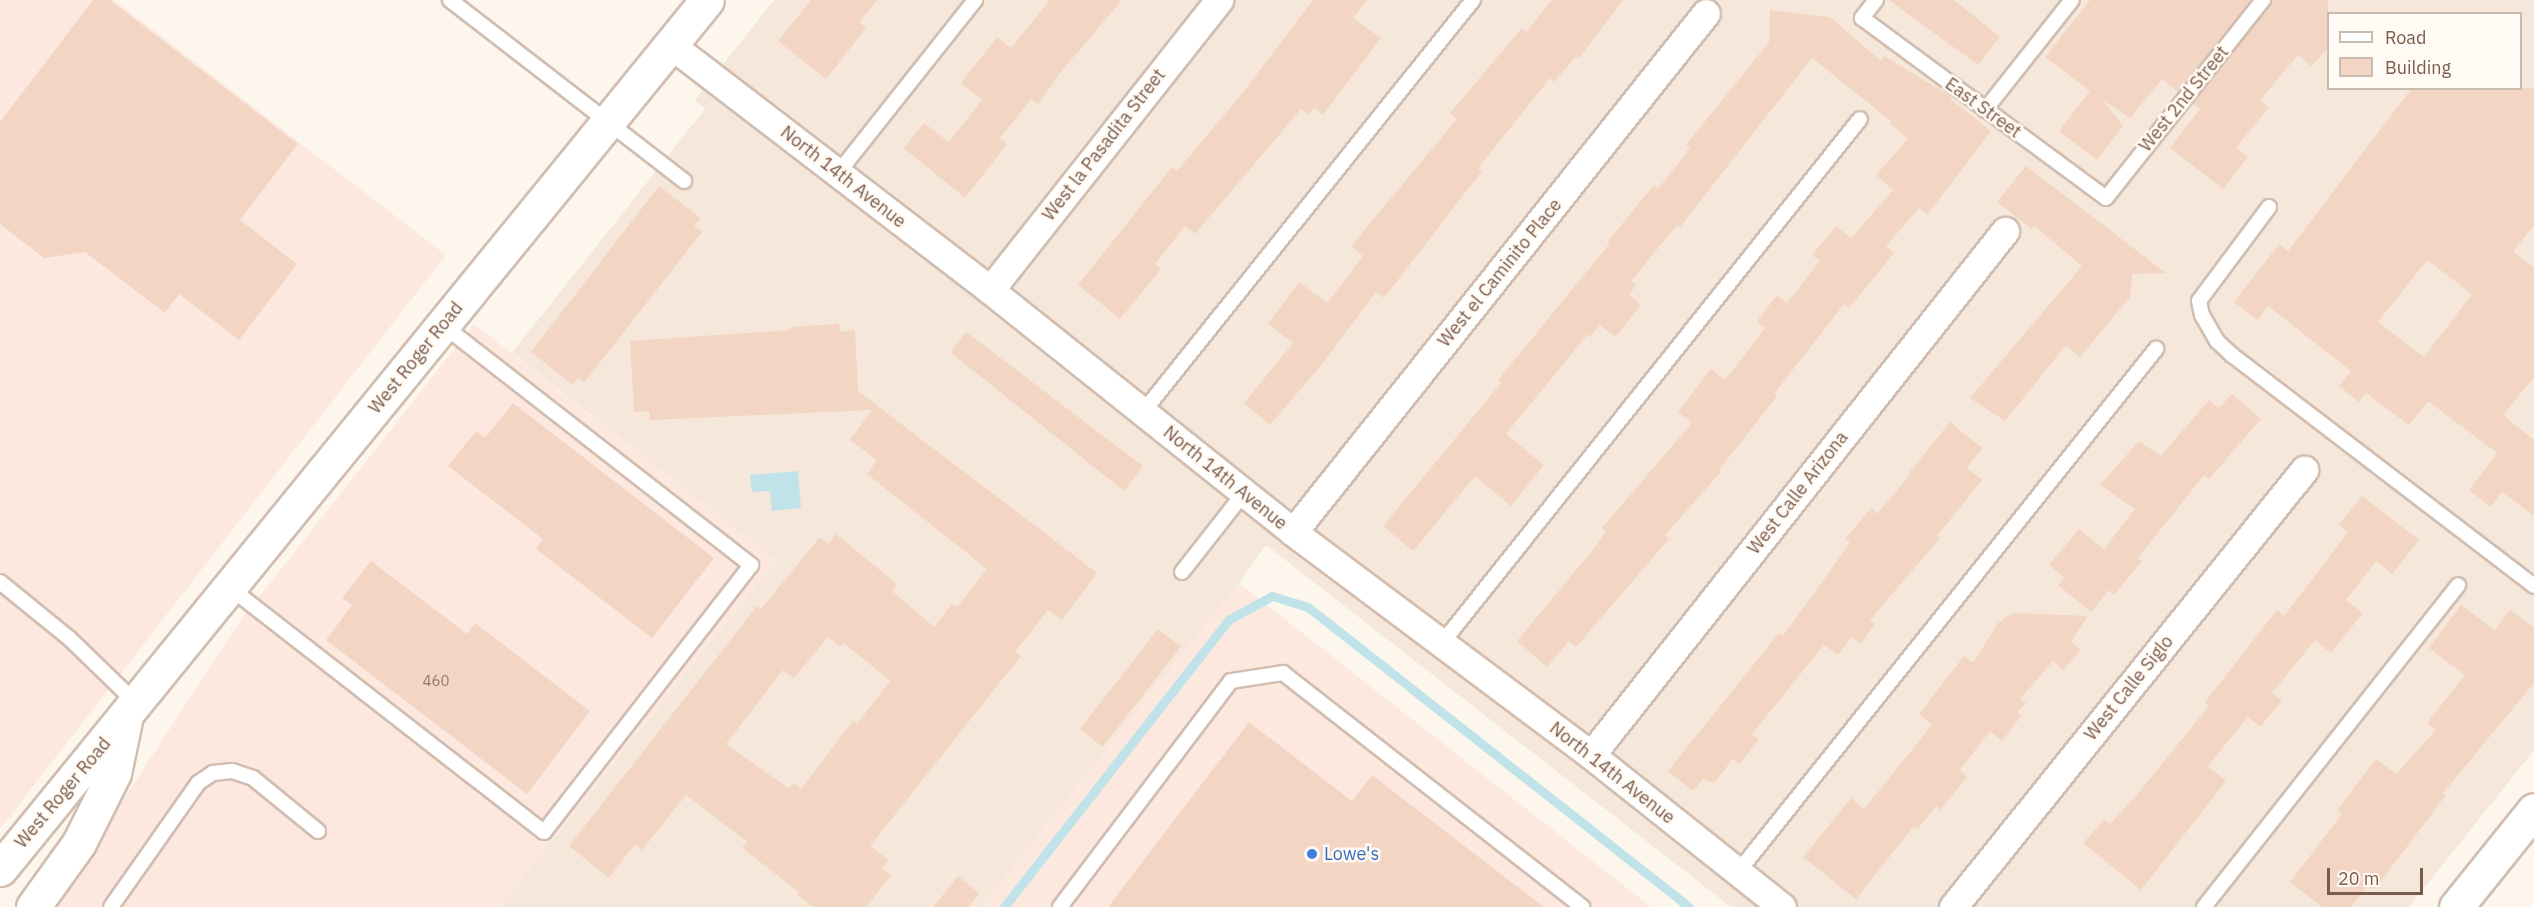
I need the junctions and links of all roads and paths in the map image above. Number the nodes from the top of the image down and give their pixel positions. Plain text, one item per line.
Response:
1 (450, 0) edge
2 (707, 0) edge
3 (975, 0) edge
4 (1219, 0) edge
5 (1473, 0) edge
6 (1876, 0) edge
7 (2072, 0) edge
8 (2263, 0) edge
9 (1706, 13) dead end
10 (671, 45) junction
11 (1985, 110) junction
12 (1860, 119) dead end
13 (609, 122) junction
14 (838, 173) junction
15 (684, 180) dead end
16 (2106, 198) joint
17 (2269, 207) dead end
18 (2005, 231) dead end
19 (990, 290) junction
20 (443, 325) junction
21 (2156, 349) dead end
22 (1143, 412) junction
23 (2304, 470) dead end
24 (1244, 493) junction
25 (1293, 532) junction
26 (1182, 572) dead end
27 (0, 582) edge
28 (2458, 585) dead end
29 (2534, 586) edge
30 (229, 587) junction
31 (1442, 644) junction
32 (131, 710) junction
33 (1591, 755) junction
34 (2534, 810) edge
35 (318, 831) dead end
36 (0, 869) edge
37 (1738, 872) junction
38 (33, 907) edge
39 (111, 907) edge
40 (1060, 907) edge
41 (1582, 907) edge
42 (1782, 907) edge
43 (1953, 907) edge
44 (2204, 907) edge
45 (2456, 907) edge

1 - 13 lane
2 - 10 street, West Roger Road
3 - 14 lane
4 - 19 street, West la Pasadita Street
5 - 22 lane
6 - 11 lane, East Street
7 - 11 lane
8 - 16 lane, West 2nd Street
9 - 25 street, West el Caminito Place
10 - 13 street, West Roger Road
10 - 14 street, North 14th Avenue
11 - 16 lane, East Street
12 - 31 lane
13 - 15 lane
13 - 20 street, West Roger Road
14 - 19 street, North 14th Avenue
17 - 29 lane
18 - 33 street, West Calle Arizona
19 - 22 street, North 14th Avenue
20 - 30 street, West Roger Road
20 - 30 lane
21 - 37 lane
22 - 24 street, North 14th Avenue
23 - 43 street, West Calle Siglo
24 - 25 street, North 14th Avenue
24 - 26 lane
25 - 31 street, North 14th Avenue
27 - 32 lane
28 - 44 lane
30 - 32 street, West Roger Road
31 - 33 street, North 14th Avenue
32 - 36 street, West Roger Road
32 - 38 street, West Roger Road
33 - 37 street, North 14th Avenue
34 - 45 street
35 - 39 lane
37 - 42 street, North 14th Avenue
40 - 41 lane

